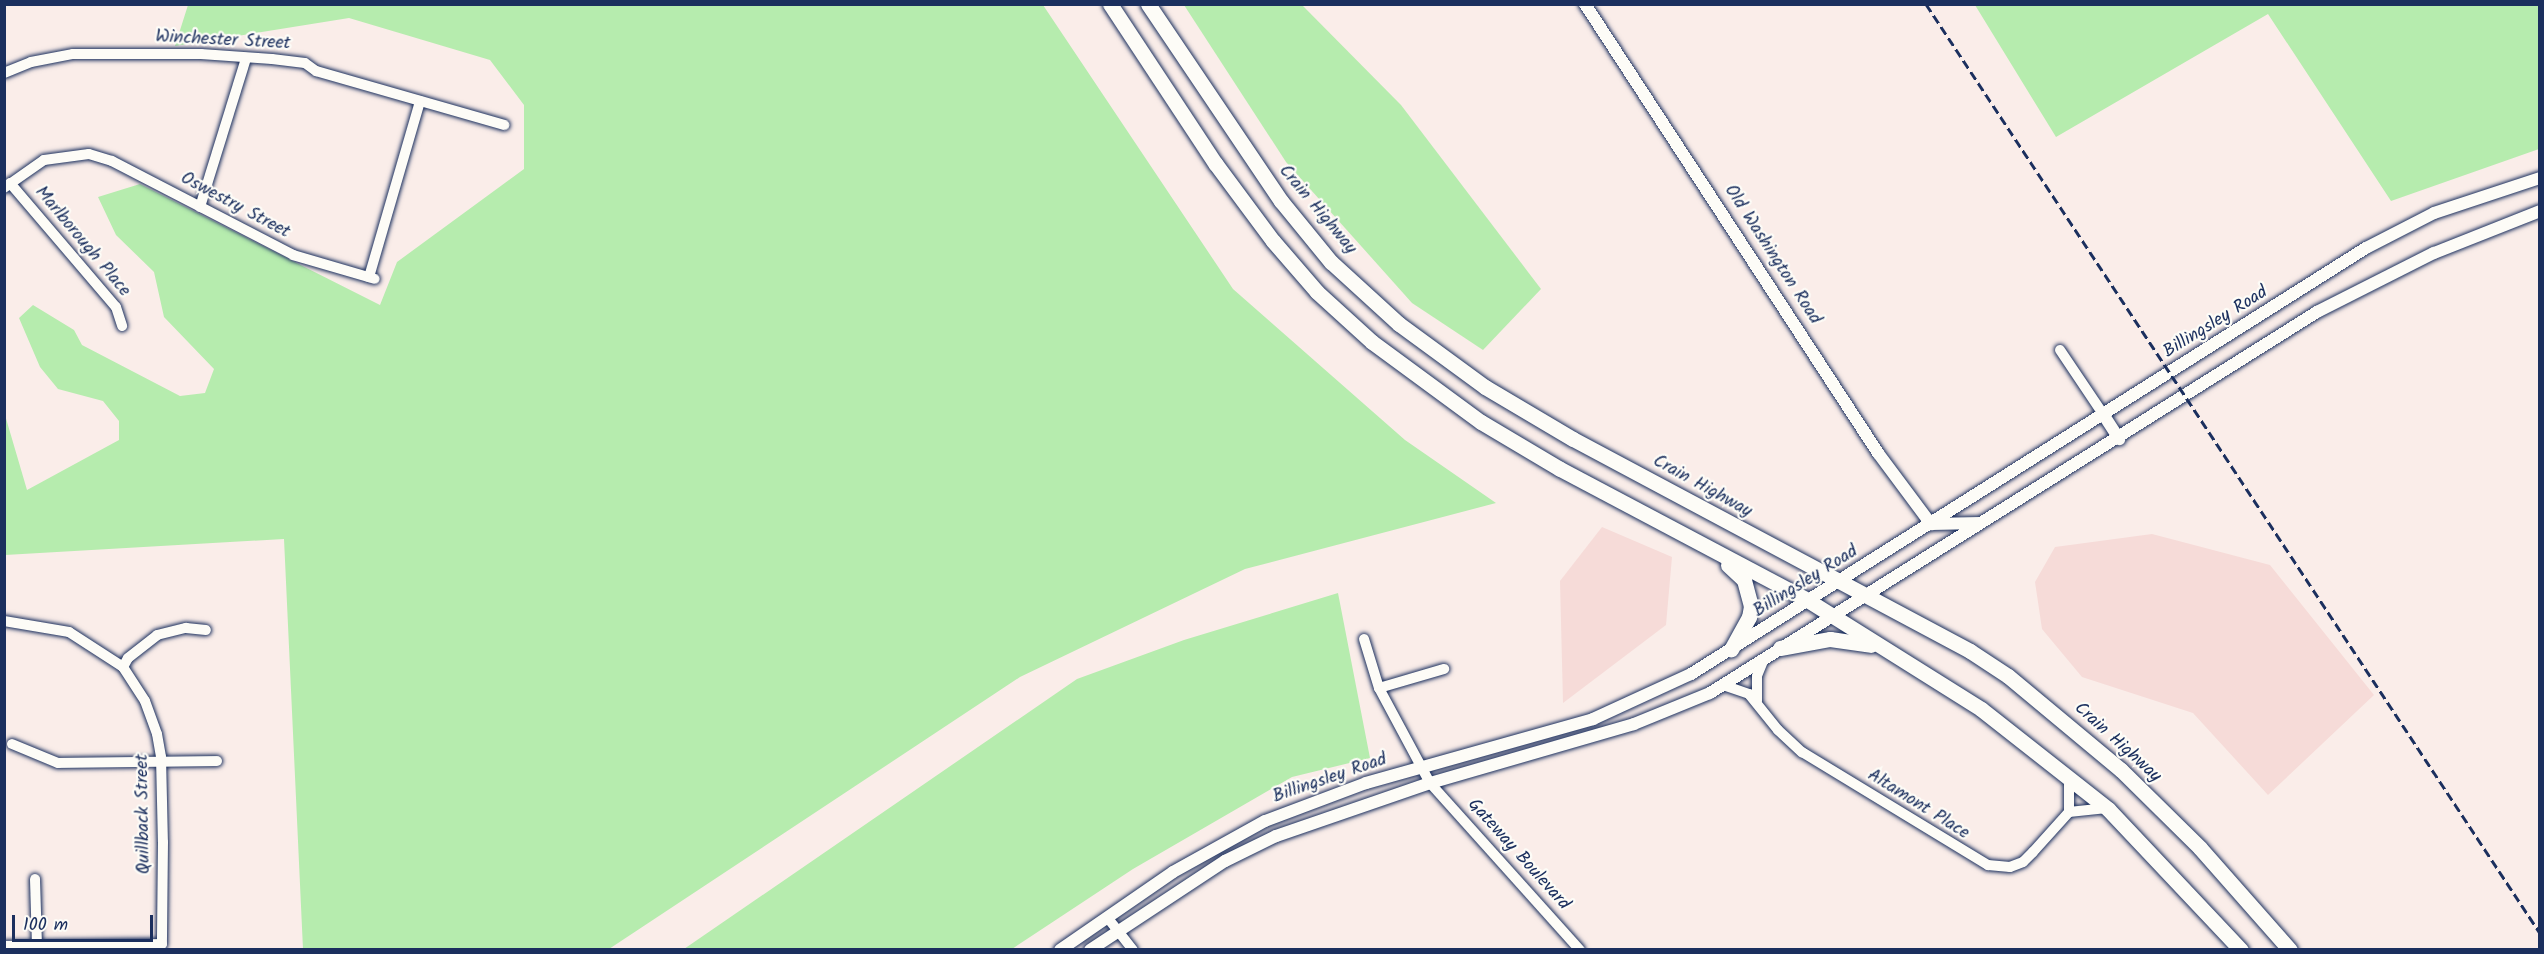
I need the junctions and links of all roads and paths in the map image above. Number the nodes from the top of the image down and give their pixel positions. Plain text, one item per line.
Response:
1 (1110, 4) edge
2 (1148, 4) edge
3 (1586, 4) edge
4 (246, 58) junction
5 (4, 73) edge
6 (420, 101) junction
7 (504, 125) dead end
8 (2540, 178) edge
9 (7, 185) edge
10 (200, 207) junction
11 (2540, 211) edge
12 (122, 326) dead end
13 (2060, 350) dead end
14 (2103, 414) junction
15 (2119, 439) junction
16 (1989, 520) junction
17 (1931, 524) junction
18 (1712, 551) junction
19 (1841, 582) junction
20 (1864, 596) junction
21 (1809, 601) junction
22 (1831, 614) junction
23 (4, 621) edge
24 (206, 630) dead end
25 (1364, 639) dead end
26 (1780, 648) junction
27 (1731, 649) junction
28 (1900, 655) junction
29 (1764, 659) junction
30 (123, 667) junction
31 (1444, 669) dead end
32 (1723, 685) junction
33 (1379, 688) junction
34 (1757, 701) junction
35 (12, 744) dead end
36 (218, 761) dead end
37 (160, 762) junction
38 (1421, 769) junction
39 (2069, 775) junction
40 (1430, 783) junction
41 (2108, 808) junction
42 (2069, 812) junction
43 (35, 879) dead end
44 (1107, 917) junction
45 (1117, 930) junction
46 (4, 946) edge
47 (38, 946) junction
48 (162, 947) edge
49 (1060, 950) edge
50 (1090, 950) edge
51 (1133, 950) edge
52 (1580, 950) edge
53 (2241, 950) edge
54 (2290, 950) edge

1 - 18 highway
2 - 19 highway, Crain Highway
3 - 17 main road, Old Washington Road
4 - 5 street, Winchester Street
4 - 6 street, Winchester Street
4 - 10 street
6 - 7 street, Winchester Street
6 - 10 street, Oswestry Street
8 - 14 main road, Billingsley Road
9 - 10 street, Oswestry Street
9 - 12 street, Marlborough Place
11 - 15 main road, Billingsley Road
13 - 14 street
14 - 15 main road
14 - 17 main road, Billingsley Road
15 - 16 main road, Billingsley Road
16 - 17 main road
16 - 20 main road, Billingsley Road
17 - 19 main road, Billingsley Road
18 - 21 highway
18 - 27 highway
19 - 20 highway, Crain Highway
19 - 21 main road, Billingsley Road
20 - 22 main road, Billingsley Road
20 - 54 highway, Crain Highway
21 - 22 highway
21 - 27 main road, Billingsley Road
22 - 26 main road, Billingsley Road
22 - 28 highway
23 - 30 street, Quillback Street
24 - 30 street
25 - 33 street, Gateway Boulevard
26 - 28 highway
26 - 29 main road, Billingsley Road
27 - 38 main road, Billingsley Road
28 - 39 highway
29 - 32 main road, Billingsley Road
29 - 34 street
30 - 37 street, Quillback Street
31 - 33 street
32 - 34 street, Altamont Place
32 - 40 main road, Billingsley Road
33 - 38 street, Gateway Boulevard
34 - 42 street, Altamont Place
35 - 37 street
36 - 37 street
37 - 48 street, Quillback Street
38 - 40 street, Gateway Boulevard
38 - 44 main road, Billingsley Road
39 - 41 highway
39 - 42 street
40 - 45 main road, Billingsley Road
40 - 52 street, Gateway Boulevard
41 - 42 street
41 - 53 highway
43 - 47 street
44 - 45 street
44 - 49 main road, Billingsley Road
45 - 50 main road, Billingsley Road
45 - 51 street
46 - 47 street
47 - 48 street

